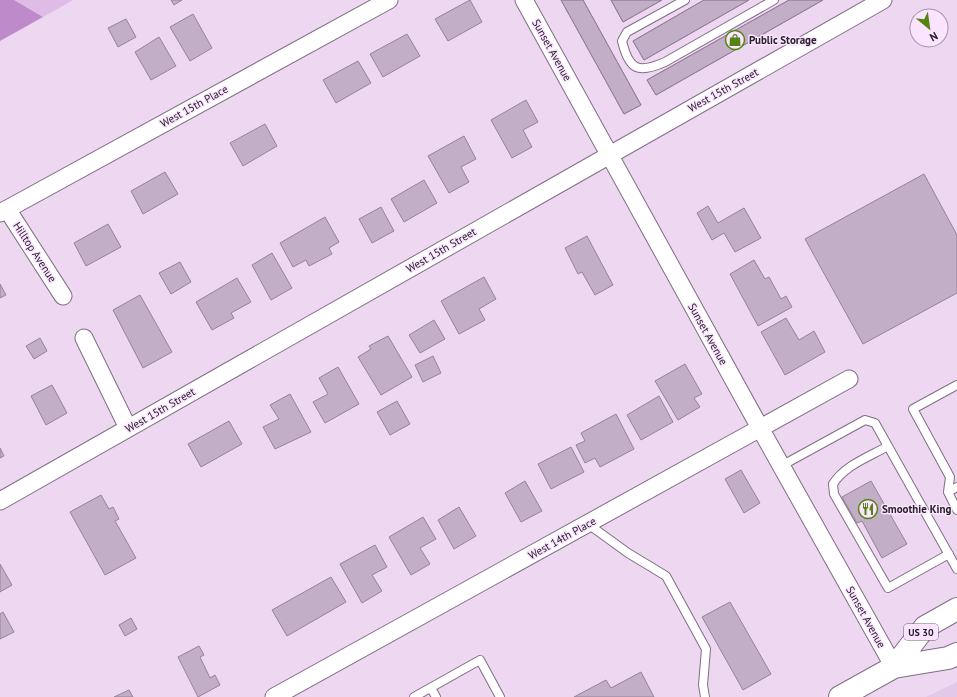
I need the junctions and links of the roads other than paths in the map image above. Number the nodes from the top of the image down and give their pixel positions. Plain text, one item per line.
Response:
1 (389, 0) edge
2 (524, 0) edge
3 (685, 0) edge
4 (774, 0) edge
5 (883, 0) edge
6 (610, 154) junction
7 (3, 211) edge
8 (63, 296) dead end
9 (84, 338) dead end
10 (849, 379) dead end
11 (957, 385) edge
12 (128, 428) junction
13 (760, 428) junction
14 (888, 446) junction
15 (781, 466) junction
16 (954, 475) edge
17 (957, 487) edge
18 (948, 492) junction
19 (0, 501) edge
20 (957, 510) edge
21 (588, 524) junction
22 (949, 554) junction
23 (957, 568) edge
24 (957, 609) edge
25 (957, 654) edge
26 (894, 667) junction
27 (431, 688) junction
28 (274, 697) edge
29 (414, 697) edge
30 (436, 697) edge
31 (500, 697) edge
32 (705, 697) edge
33 (840, 697) edge

1 - 7 street, West 15th Place
2 - 6 street, Sunset Avenue
3 - 4 lane
5 - 6 street, West 15th Street
6 - 12 street, West 15th Street
6 - 13 street, Sunset Avenue
7 - 8 street, Hilltop Avenue
9 - 12 street
10 - 13 street, West 14th Place
11 - 16 lane
12 - 19 street, West 15th Street
13 - 15 street, Sunset Avenue
13 - 21 street, West 14th Place
14 - 15 lane
14 - 22 lane
14 - 22 lane
15 - 26 street, Sunset Avenue
16 - 18 lane
17 - 18 lane
18 - 20 lane
21 - 28 street, West 14th Place
21 - 32 lane
22 - 23 lane
24 - 26 main road, US 30
25 - 26 main road, US 30
26 - 33 main road, US 30
27 - 29 lane
27 - 30 lane
27 - 31 lane

